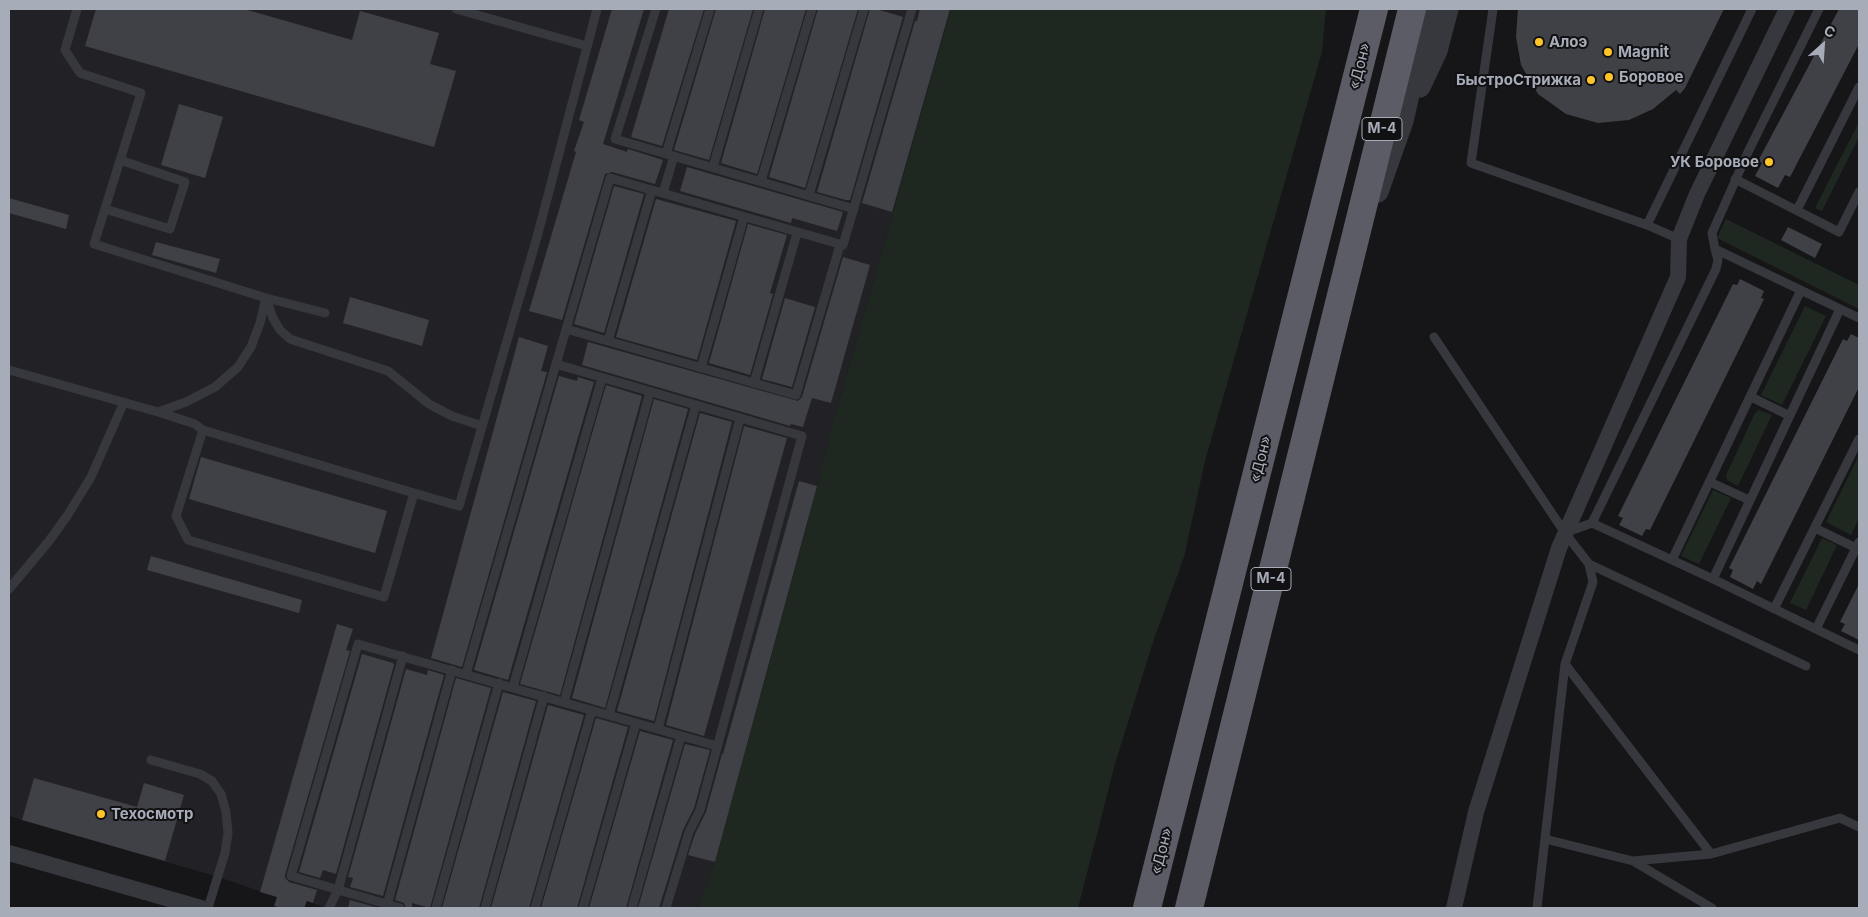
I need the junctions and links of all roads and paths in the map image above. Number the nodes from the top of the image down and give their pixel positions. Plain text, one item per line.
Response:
1 (77, 9) edge
2 (456, 9) edge
3 (597, 9) edge
4 (656, 9) edge
5 (710, 9) edge
6 (759, 9) edge
7 (812, 9) edge
8 (864, 9) edge
9 (912, 9) edge
10 (1374, 9) edge
11 (1412, 9) edge
12 (1429, 9) edge
13 (1448, 9) edge
14 (1493, 9) edge
15 (1752, 9) edge
16 (1787, 9) edge
17 (1820, 9) edge
18 (587, 46) junction
19 (1859, 87) edge
20 (1403, 121) junction
21 (670, 155) junction
22 (120, 160) junction
23 (713, 167) junction
24 (1735, 179) junction
25 (761, 182) junction
26 (652, 190) junction
27 (1859, 192) edge
28 (663, 193) junction
29 (809, 195) junction
30 (105, 209) junction
31 (854, 209) junction
32 (1797, 210) junction
33 (744, 217) junction
34 (1647, 225) junction
35 (797, 233) junction
36 (1679, 238) junction
37 (840, 245) junction
38 (1714, 248) junction
39 (1353, 250) junction
40 (1801, 290) junction
41 (266, 298) junction
42 (1840, 308) junction
43 (326, 313) dead end
44 (1859, 318) edge
45 (566, 329) junction
46 (1434, 337) dead end
47 (608, 341) junction
48 (556, 364) junction
49 (701, 368) junction
50 (9, 370) edge
51 (602, 378) junction
52 (754, 383) junction
53 (650, 392) junction
54 (1751, 397) junction
55 (124, 402) junction
56 (696, 405) junction
57 (158, 412) junction
58 (1790, 416) junction
59 (740, 418) junction
60 (482, 426) junction
61 (204, 430) junction
62 (1859, 439) edge
63 (1710, 482) junction
64 (414, 493) junction
65 (1749, 500) junction
66 (1592, 522) junction
67 (1815, 528) junction
68 (1565, 533) junction
69 (1858, 545) edge
70 (1672, 560) junction
71 (1589, 564) junction
72 (1713, 579) junction
73 (9, 589) edge
74 (1774, 609) junction
75 (1816, 629) junction
76 (1859, 650) edge
77 (403, 656) junction
78 (1565, 664) junction
79 (1806, 666) dead end
80 (452, 670) junction
81 (466, 674) junction
82 (499, 683) junction
83 (513, 687) junction
84 (544, 696) junction
85 (564, 702) junction
86 (592, 710) junction
87 (609, 715) junction
88 (636, 723) junction
89 (658, 729) junction
90 (681, 736) junction
91 (718, 746) junction
92 (151, 760) dead end
93 (1859, 827) edge
94 (1545, 839) junction
95 (9, 853) edge
96 (1711, 854) junction
97 (1633, 861) junction
98 (338, 890) junction
99 (387, 904) junction
100 (201, 908) edge
101 (208, 908) edge
102 (329, 908) edge
103 (400, 908) edge
104 (436, 908) edge
105 (485, 908) edge
106 (535, 908) edge
107 (583, 908) edge
108 (632, 908) edge
109 (666, 908) edge
110 (1147, 908) edge
111 (1189, 908) edge
112 (1454, 908) edge
113 (1538, 908) edge
114 (1712, 908) edge

1 - 22 lane
2 - 18 lane
3 - 18 lane
4 - 21 lane
5 - 21 lane
6 - 23 lane
7 - 25 lane
8 - 29 lane
9 - 31 lane
10 - 110 highway, «Дон» / М-4
11 - 39 highway, М-4
12 - 20 street
13 - 20 street
14 - 34 lane
15 - 34 lane
16 - 36 street
17 - 24 lane
18 - 60 lane
19 - 32 lane
20 - 39 street
21 - 23 lane
21 - 28 lane
22 - 30 lane
22 - 30 lane
23 - 25 lane
24 - 32 lane
24 - 38 lane
25 - 29 lane
26 - 28 lane
26 - 45 lane
26 - 47 lane
27 - 32 lane
28 - 33 lane
29 - 31 lane
30 - 41 lane
31 - 37 lane
33 - 35 lane
33 - 49 lane
34 - 36 lane
35 - 37 lane
35 - 52 lane
36 - 68 street
37 - 52 lane
38 - 40 lane
38 - 66 lane
39 - 111 highway, М-4
40 - 42 lane
40 - 54 lane
41 - 43 lane
41 - 57 lane
41 - 60 lane
42 - 44 lane
42 - 58 lane
45 - 47 lane
45 - 48 lane
46 - 68 lane
47 - 49 lane
48 - 51 lane
48 - 81 lane
49 - 52 lane
50 - 55 lane
51 - 53 lane
51 - 83 lane
53 - 56 lane
53 - 85 lane
54 - 58 lane
54 - 63 lane
55 - 57 lane
55 - 73 lane
56 - 59 lane
56 - 87 lane
57 - 61 lane
58 - 65 lane
59 - 89 lane
59 - 91 lane
60 - 64 lane
61 - 64 lane
61 - 64 lane
62 - 67 lane
63 - 65 lane
63 - 70 lane
65 - 72 lane
66 - 68 lane
66 - 70 lane
67 - 69 lane
67 - 74 lane
68 - 71 lane
68 - 112 street
69 - 75 lane
70 - 72 lane
71 - 78 lane
71 - 79 lane
72 - 74 lane
74 - 75 lane
75 - 76 lane
77 - 80 lane
77 - 98 lane
77 - 98 lane
78 - 94 lane
78 - 96 lane
80 - 81 lane
80 - 99 lane
81 - 82 lane
82 - 83 lane
82 - 104 lane
83 - 84 lane
84 - 85 lane
84 - 105 lane
85 - 86 lane
86 - 87 lane
86 - 106 lane
87 - 88 lane
88 - 89 lane
88 - 107 lane
89 - 90 lane
90 - 91 lane
90 - 108 lane
91 - 109 lane
92 - 101 lane
93 - 96 lane
94 - 97 lane
94 - 113 lane
95 - 100 street
96 - 97 lane
97 - 114 lane
98 - 99 lane
98 - 102 lane
99 - 103 lane

